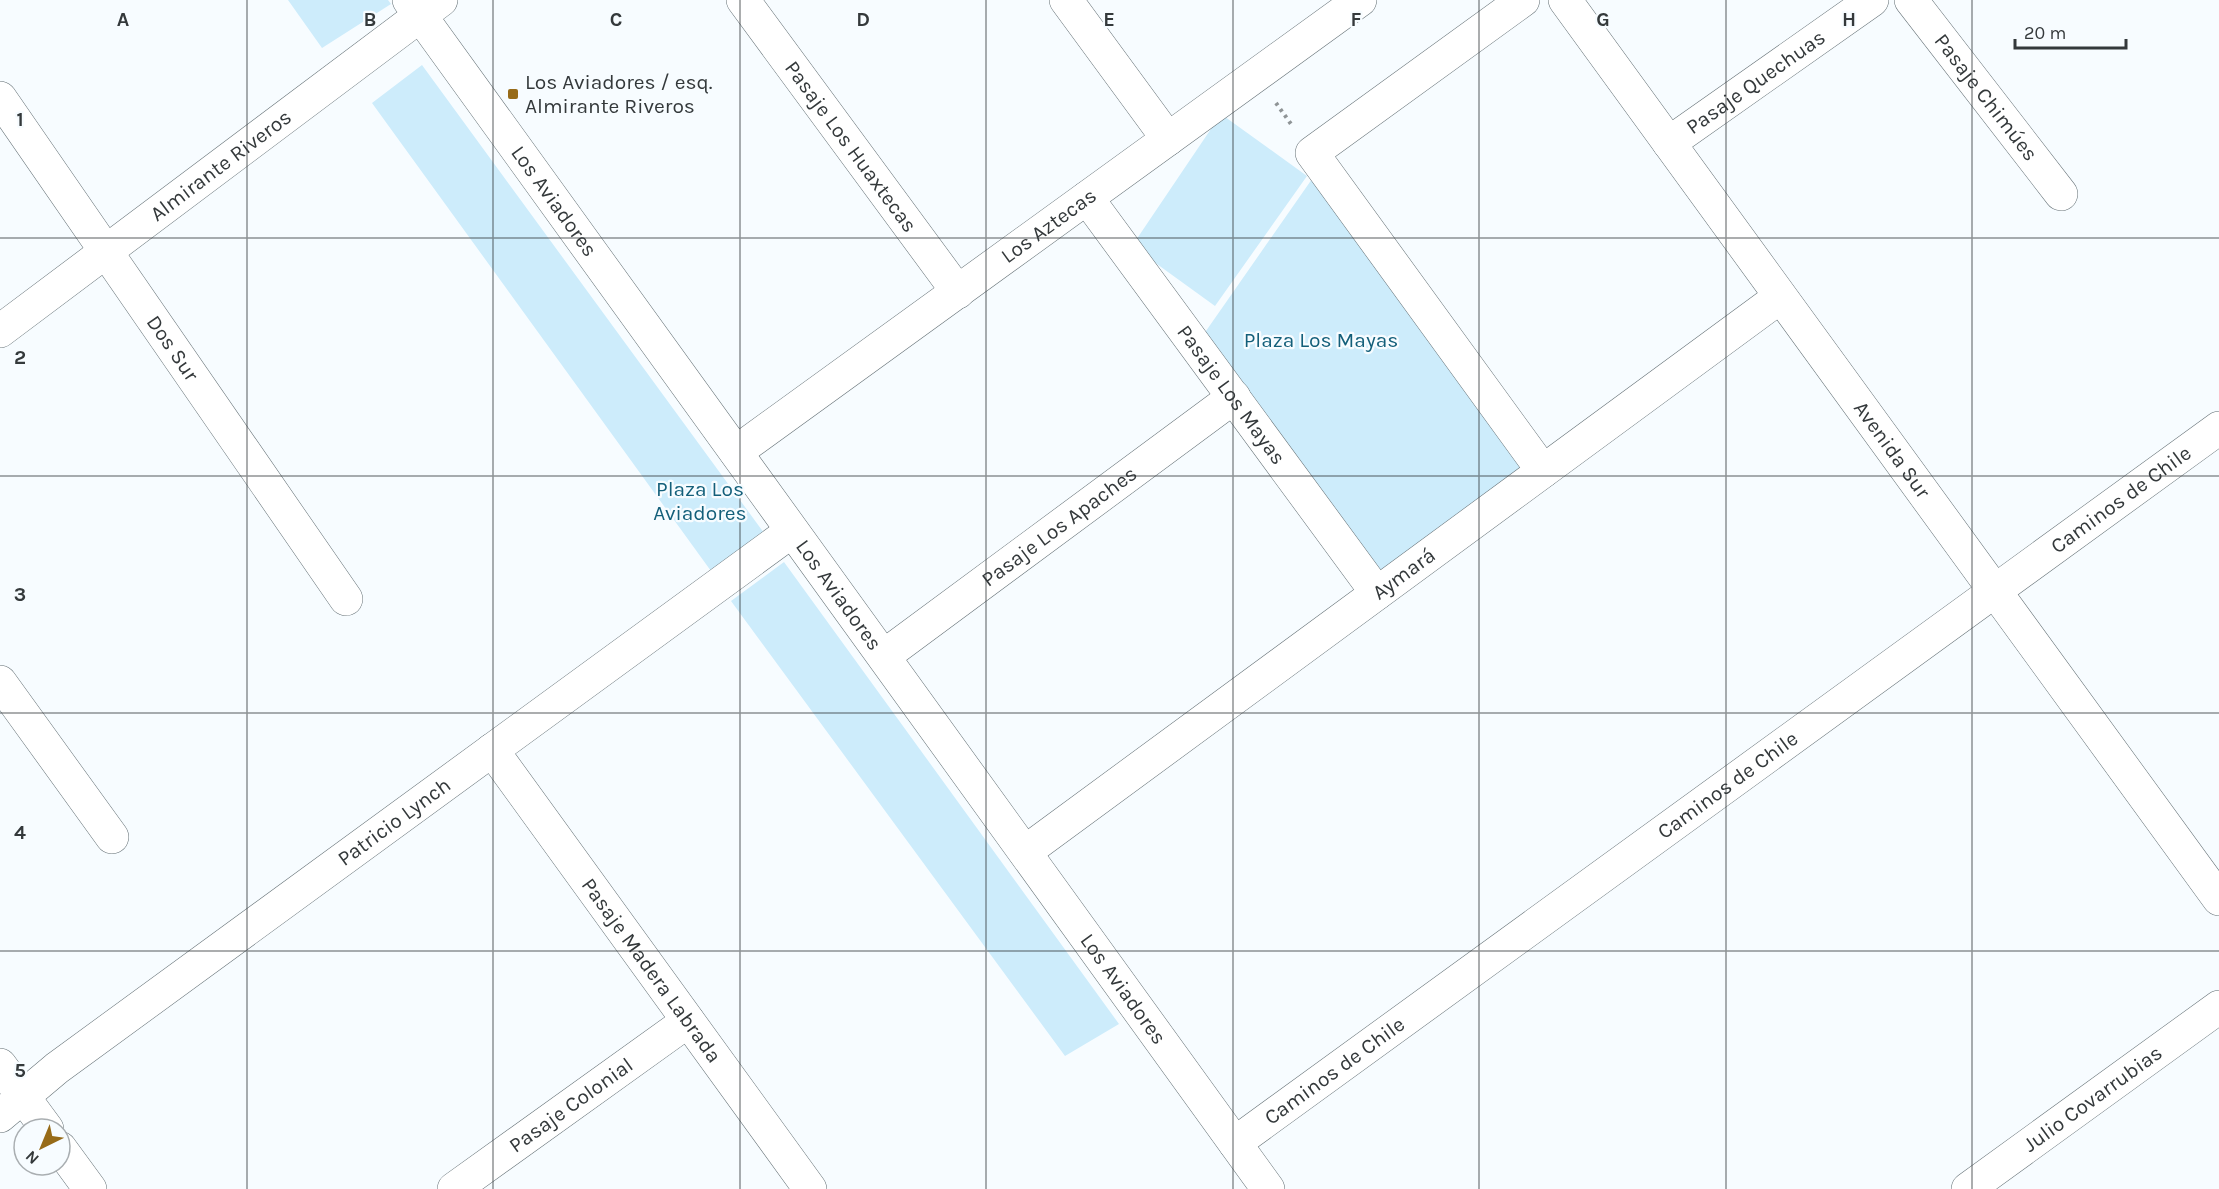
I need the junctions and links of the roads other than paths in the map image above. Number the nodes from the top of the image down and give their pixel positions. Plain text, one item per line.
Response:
1 (743, 0) edge
2 (1066, 0) edge
3 (1360, 0) edge
4 (1523, 0) edge
5 (1565, 0) edge
6 (1872, 0) edge
7 (1911, 0) edge
8 (424, 5) edge
9 (0, 98) edge
10 (1168, 139) junction
11 (1669, 143) junction
12 (2061, 194) dead end
13 (1087, 198) junction
14 (106, 252) junction
15 (958, 292) junction
16 (1780, 297) junction
17 (0, 331) edge
18 (1234, 397) junction
19 (2219, 428) edge
20 (736, 452) junction
21 (1543, 471) junction
22 (792, 531) junction
23 (1995, 591) junction
24 (1377, 593) junction
25 (346, 598) dead end
26 (884, 656) junction
27 (0, 682) edge
28 (492, 750) junction
29 (112, 837) dead end
30 (1025, 852) junction
31 (2219, 899) edge
32 (2219, 1007) edge
33 (688, 1021) junction
34 (0, 1065) edge
35 (12, 1106) edge
36 (28, 1117) edge
37 (1235, 1143) junction
38 (72, 1164) edge
39 (90, 1189) edge
40 (454, 1189) edge
41 (810, 1189) edge
42 (1268, 1189) edge
43 (1968, 1189) edge

1 - 15 street, Pasaje Los Huaxtecas
2 - 10 street
3 - 10 street, Los Aztecas
4 - 21 street
5 - 11 street, Avenida Sur
6 - 11 street, Pasaje Quechuas
7 - 12 street, Pasaje Chimúes
8 - 14 street, Almirante Riveros
8 - 20 street, Los Aviadores
9 - 14 street, Dos Sur
10 - 13 street, Los Aztecas
11 - 16 street, Avenida Sur
13 - 15 street, Los Aztecas
13 - 18 street, Pasaje Los Mayas
14 - 17 street, Almirante Riveros
14 - 25 street, Dos Sur
15 - 20 street, Los Aztecas
16 - 21 street, Aymará
16 - 23 street, Avenida Sur
18 - 24 street, Pasaje Los Mayas
18 - 26 street, Pasaje Los Apaches
19 - 23 street, Caminos de Chile
20 - 22 street, Los Aviadores
21 - 24 street, Aymará
22 - 26 street, Los Aviadores
22 - 28 street, Patricio Lynch
23 - 31 street, Avenida Sur
23 - 37 street, Caminos de Chile
24 - 30 street, Aymará
26 - 30 street, Los Aviadores
27 - 29 street
28 - 33 street, Pasaje Madera Labrada
28 - 35 street, Patricio Lynch
30 - 37 street, Los Aviadores
32 - 43 street, Julio Covarrubias
33 - 40 street, Pasaje Colonial
33 - 41 street, Pasaje Madera Labrada
34 - 35 street
35 - 36 street
37 - 42 street, Los Aviadores
38 - 39 street

